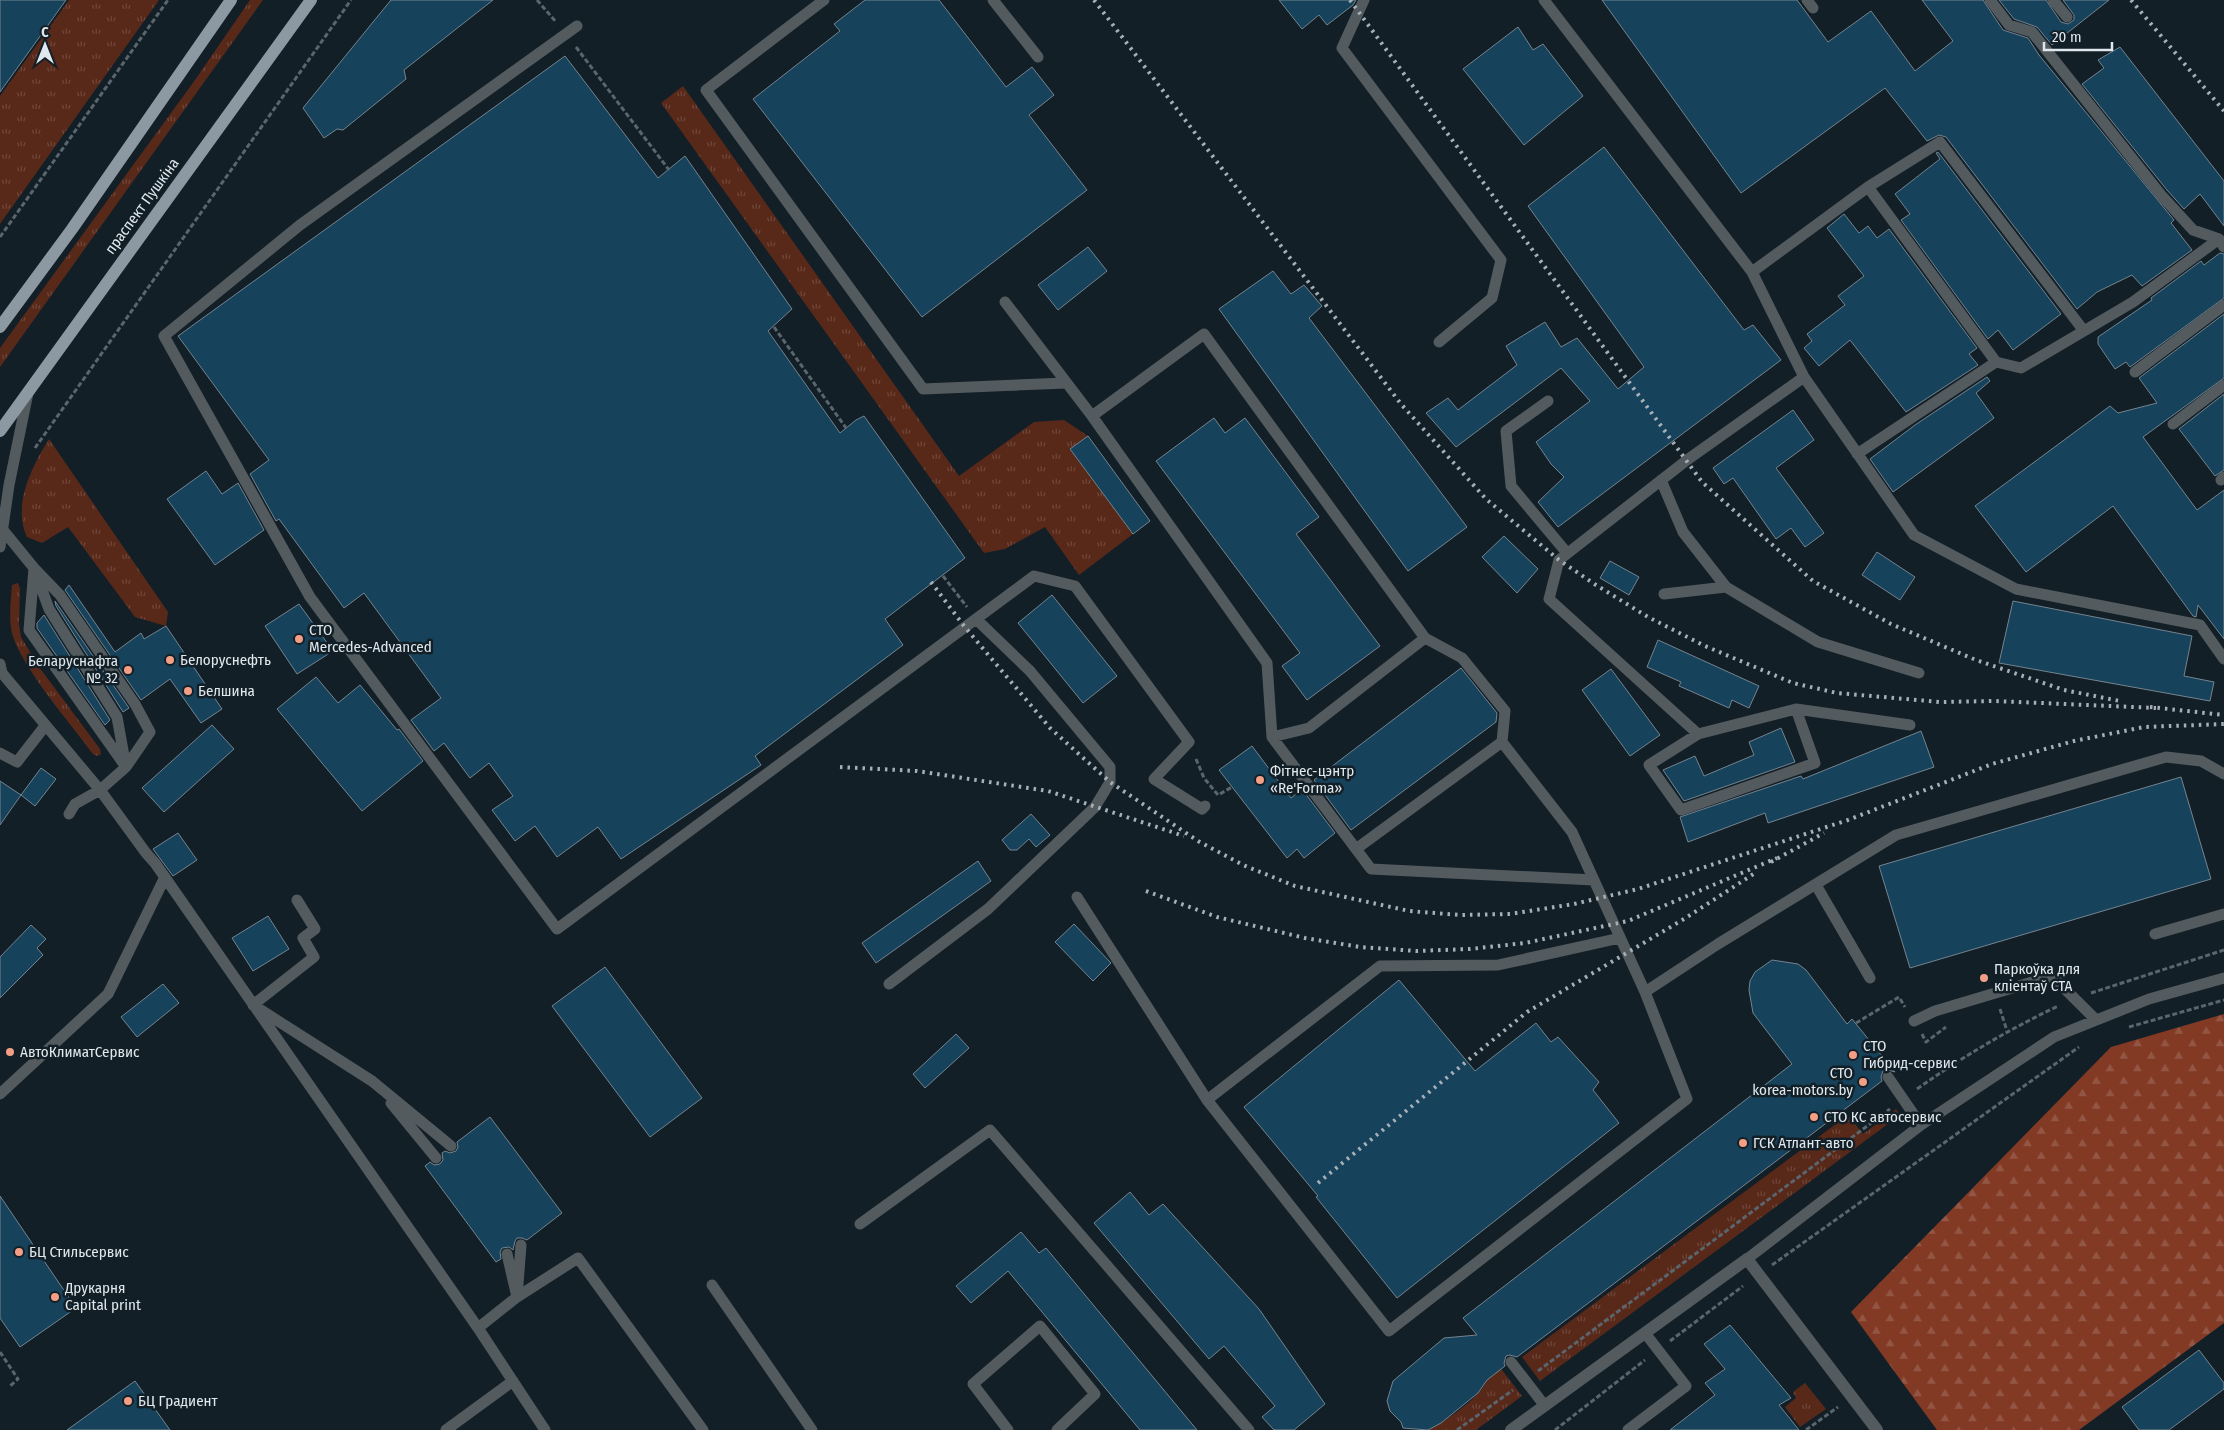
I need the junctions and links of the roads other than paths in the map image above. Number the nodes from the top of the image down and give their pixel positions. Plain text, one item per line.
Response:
1 (231, 0) edge
2 (311, 0) edge
3 (824, 0) edge
4 (993, 0) edge
5 (1364, 0) edge
6 (1544, 0) edge
7 (1990, 0) edge
8 (2053, 0) edge
9 (2067, 17) dead end
10 (577, 26) dead end
11 (1038, 57) dead end
12 (1868, 187) junction
13 (2221, 243) edge
14 (1752, 272) junction
15 (1006, 302) dead end
16 (2224, 306) edge
17 (0, 327) edge
18 (2084, 331) junction
19 (1438, 342) dead end
20 (1996, 362) junction
21 (2135, 372) dead end
22 (1804, 377) junction
23 (1066, 383) junction
24 (2224, 385) edge
25 (29, 389) junction
26 (1548, 401) dead end
27 (1092, 416) junction
28 (2173, 424) dead end
29 (0, 431) edge
30 (1857, 454) junction
31 (1661, 480) junction
32 (3, 530) junction
33 (0, 547) edge
34 (1567, 553) junction
35 (34, 568) junction
36 (1726, 587) junction
37 (1664, 594) dead end
38 (976, 619) junction
39 (1425, 638) junction
40 (2224, 659) edge
41 (1, 670) edge
42 (1919, 674) dead end
43 (1796, 709) junction
44 (1910, 725) dead end
45 (45, 726) junction
46 (1698, 734) junction
47 (1272, 737) junction
48 (1502, 742) junction
49 (0, 753) edge
50 (126, 767) junction
51 (2224, 774) edge
52 (100, 790) junction
53 (1205, 806) dead end
54 (69, 814) dead end
55 (1356, 849) junction
56 (164, 877) junction
57 (1594, 880) junction
58 (1816, 885) junction
59 (1077, 898) dead end
60 (297, 900) dead end
61 (2224, 914) edge
62 (2156, 934) dead end
63 (1620, 938) junction
64 (1870, 978) dead end
65 (2224, 978) edge
66 (890, 984) dead end
67 (1646, 992) junction
68 (253, 1005) junction
69 (2096, 1020) junction
70 (1914, 1022) dead end
71 (1888, 1077) dead end
72 (372, 1081) junction
73 (0, 1094) edge
74 (1207, 1100) junction
75 (1921, 1125) junction
76 (451, 1146) dead end
77 (436, 1158) dead end
78 (860, 1224) dead end
79 (521, 1245) dead end
80 (507, 1254) dead end
81 (1747, 1259) junction
82 (712, 1285) dead end
83 (517, 1297) junction
84 (478, 1328) junction
85 (1645, 1333) junction
86 (1511, 1362) dead end
87 (513, 1381) junction
88 (1544, 1406) junction
89 (542, 1427) edge
90 (446, 1430) edge
91 (703, 1430) edge
92 (812, 1430) edge
93 (1008, 1430) edge
94 (1057, 1430) edge
95 (1249, 1430) edge
96 (1511, 1430) edge
97 (1628, 1430) edge
98 (1877, 1430) edge

1 - 17 main road
2 - 25 main road, праспект Пушкіна
3 - 23 lane
4 - 11 lane
5 - 19 lane
6 - 14 lane
7 - 13 lane
8 - 9 lane
10 - 38 lane
12 - 14 lane
12 - 18 lane
12 - 20 lane
13 - 18 lane
14 - 22 lane
15 - 23 lane
16 - 21 lane
18 - 20 lane
20 - 30 lane
22 - 30 lane
22 - 31 lane
23 - 27 lane
24 - 28 lane
25 - 29 main road, праспект Пушкіна
25 - 32 lane
26 - 34 lane
27 - 39 lane
27 - 47 lane
30 - 40 lane
31 - 34 lane
31 - 36 lane
32 - 33 lane
32 - 35 lane
34 - 46 lane
35 - 50 lane
35 - 50 lane
35 - 50 lane
36 - 37 lane
36 - 42 lane
38 - 53 lane
38 - 66 lane
39 - 47 lane
39 - 48 lane
41 - 45 lane
43 - 44 lane
43 - 46 lane
43 - 46 lane
45 - 49 lane
45 - 52 lane
47 - 55 lane
48 - 55 lane
48 - 57 lane
50 - 52 lane
51 - 58 lane
52 - 54 lane
52 - 56 lane
55 - 57 lane
56 - 68 lane
56 - 73 lane
57 - 63 lane
58 - 64 lane
58 - 67 lane
59 - 74 lane
60 - 68 lane
61 - 62 lane
63 - 67 lane
63 - 74 lane
65 - 69 lane
67 - 74 lane
68 - 72 lane
68 - 84 lane
69 - 70 lane
69 - 75 lane
71 - 75 lane
72 - 76 lane
72 - 77 lane
75 - 81 lane
78 - 95 lane
79 - 83 lane
80 - 83 lane
81 - 85 street
81 - 98 street
82 - 92 lane
83 - 84 lane
83 - 91 lane
84 - 87 lane
85 - 88 street
85 - 97 lane
86 - 88 lane
87 - 89 lane
87 - 90 lane
88 - 96 street
93 - 94 lane

